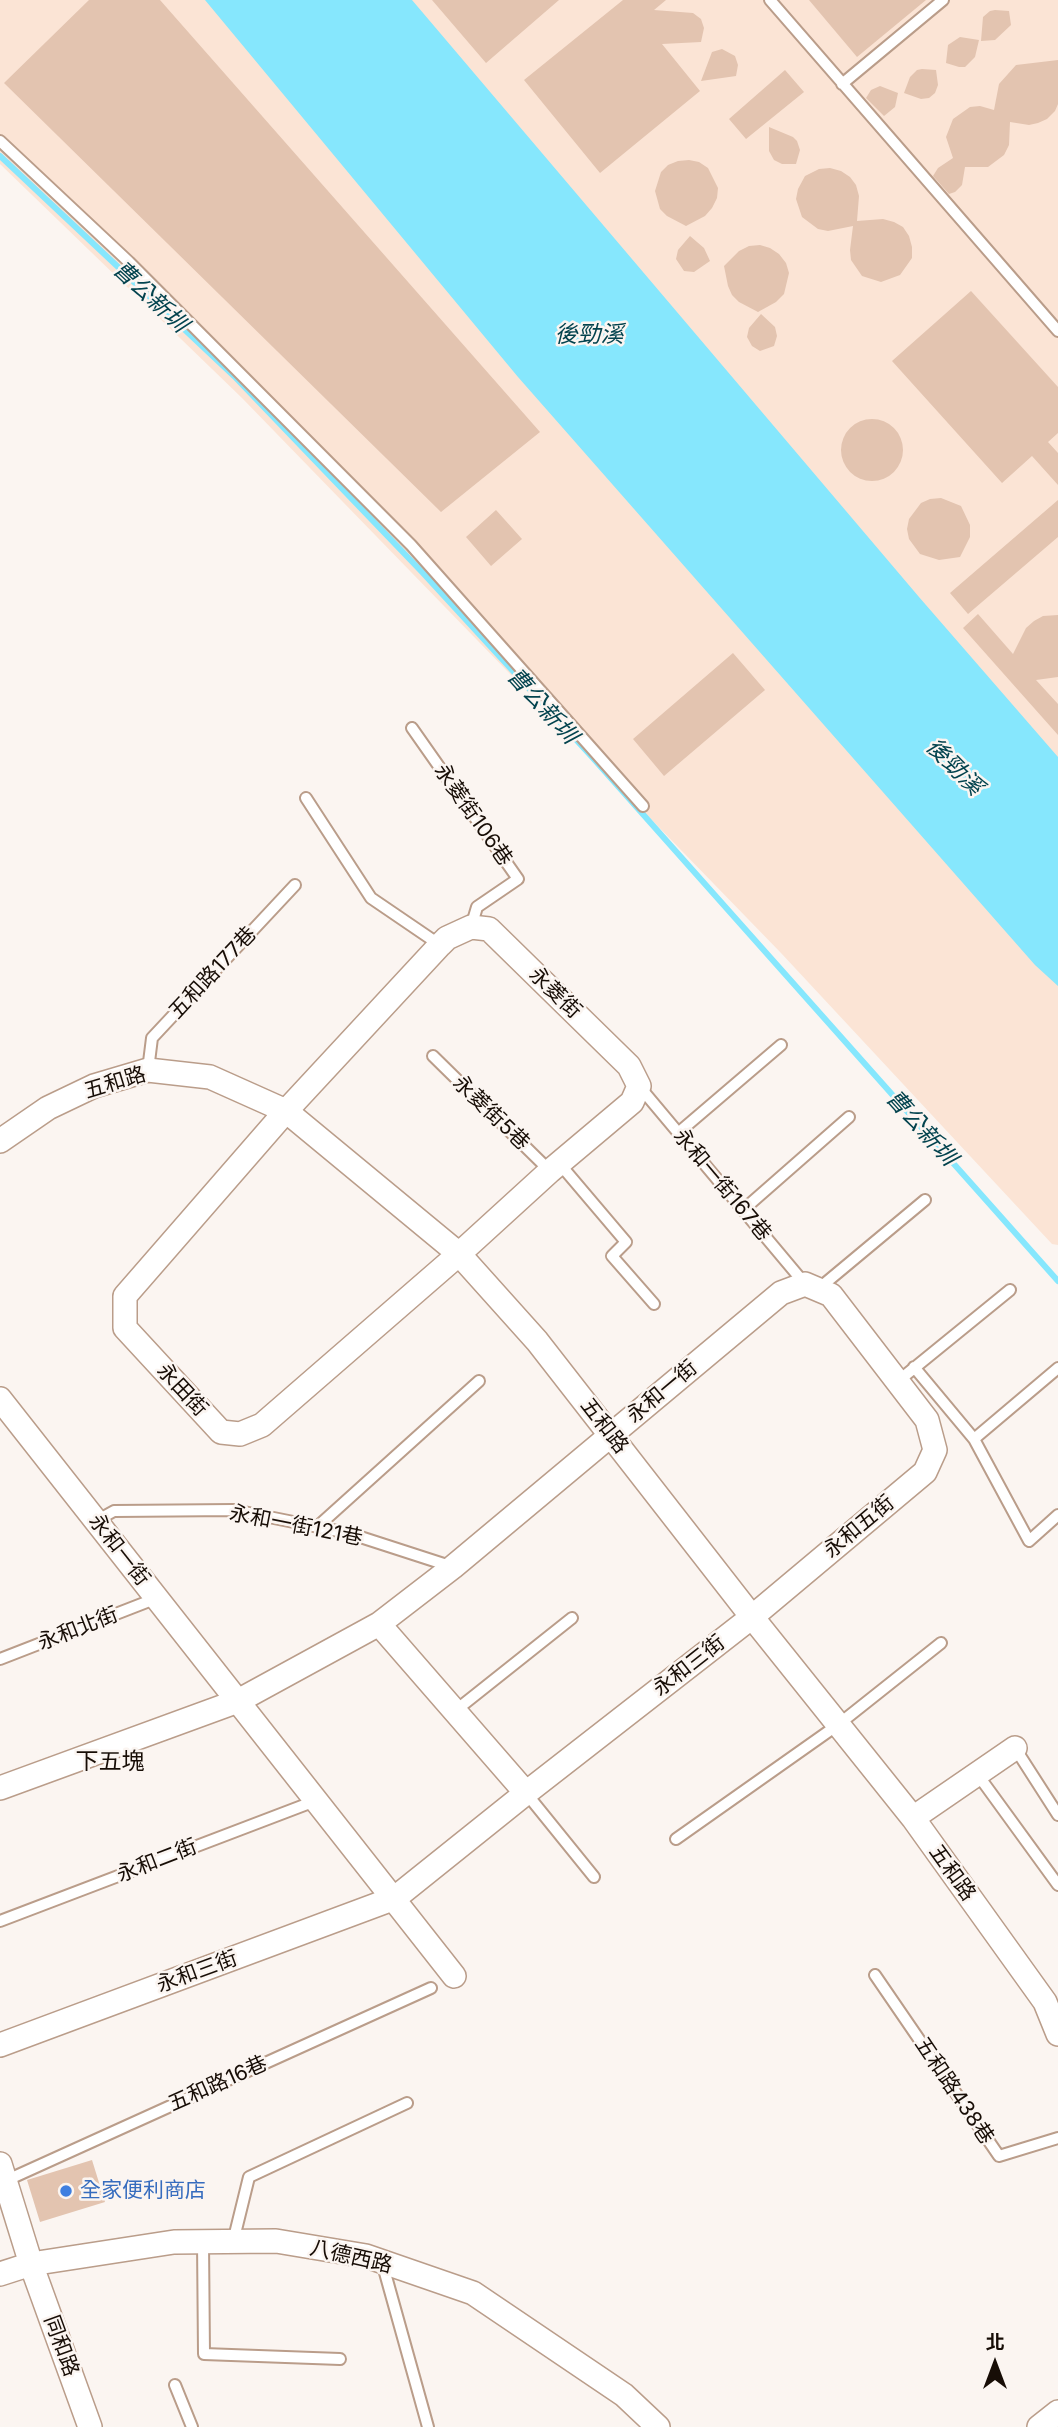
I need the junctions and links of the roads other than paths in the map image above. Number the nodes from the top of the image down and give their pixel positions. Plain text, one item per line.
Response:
1 (770, 0) edge
2 (943, 0) edge
3 (842, 84) junction
4 (0, 141) edge
5 (1058, 331) edge
6 (412, 728) dead end
7 (306, 798) dead end
8 (643, 806) dead end
9 (295, 885) dead end
10 (471, 927) junction
11 (440, 945) junction
12 (781, 1045) dead end
13 (433, 1056) dead end
14 (148, 1070) junction
15 (639, 1086) junction
16 (286, 1111) junction
17 (849, 1117) dead end
18 (678, 1133) junction
19 (0, 1140) edge
20 (554, 1167) junction
21 (925, 1200) dead end
22 (743, 1210) junction
23 (459, 1254) junction
24 (811, 1287) junction
25 (1010, 1290) dead end
26 (654, 1304) dead end
27 (1058, 1368) edge
28 (906, 1374) junction
29 (479, 1381) dead end
30 (0, 1399) edge
31 (611, 1435) junction
32 (974, 1438) junction
33 (1058, 1515) edge
34 (96, 1521) junction
35 (317, 1527) junction
36 (453, 1567) junction
37 (157, 1598) junction
38 (752, 1617) junction
39 (572, 1618) dead end
40 (379, 1624) junction
41 (941, 1643) dead end
42 (0, 1659) edge
43 (238, 1702) junction
44 (454, 1711) junction
45 (839, 1724) junction
46 (1015, 1748) joint
47 (978, 1775) junction
48 (0, 1788) edge
49 (526, 1793) junction
50 (315, 1801) junction
51 (1058, 1815) edge
52 (913, 1818) junction
53 (676, 1839) dead end
54 (594, 1877) dead end
55 (1058, 1885) edge
56 (395, 1898) junction
57 (0, 1921) edge
58 (875, 1975) dead end
59 (454, 1976) dead end
60 (431, 1988) dead end
61 (1052, 1997) edge
62 (1058, 2034) edge
63 (0, 2045) edge
64 (407, 2103) dead end
65 (1058, 2138) edge
66 (3, 2172) edge
67 (203, 2242) junction
68 (233, 2242) junction
69 (382, 2262) junction
70 (31, 2264) junction
71 (0, 2274) edge
72 (340, 2359) dead end
73 (175, 2385) dead end
74 (1058, 2412) edge
75 (90, 2427) edge
76 (192, 2427) edge
77 (428, 2427) edge
78 (658, 2427) edge
79 (1038, 2427) edge

1 - 3 lane
2 - 3 lane
3 - 5 lane
4 - 8 lane
6 - 10 lane, 永菱街106巷
7 - 11 lane
9 - 14 lane, 五和路177巷
10 - 11 street
10 - 15 street, 永菱街
11 - 16 street
12 - 18 lane
13 - 20 lane, 永菱街5巷
14 - 16 street, 五和路
14 - 19 street, 五和路
15 - 18 lane, 永和一街167巷
15 - 20 street
16 - 23 street, 五和路
16 - 23 street, 永田街
17 - 22 lane
18 - 22 lane, 永和一街167巷
20 - 23 street
20 - 26 lane, 永菱街5巷
21 - 24 lane
22 - 24 lane, 永和一街167巷
23 - 31 street, 五和路
24 - 28 street
24 - 31 street, 永和一街
25 - 28 lane
27 - 32 lane
28 - 32 lane
28 - 38 street, 永和五街
29 - 35 lane
30 - 34 street, 永和一街
31 - 36 street, 永和一街
31 - 38 street, 五和路
32 - 33 lane
34 - 35 lane, 永和一街121巷
34 - 37 street, 永和一街
35 - 36 lane, 永和一街121巷
36 - 40 street, 永和一街
37 - 42 lane, 永和北街
37 - 43 street, 永和一街
38 - 45 street, 五和路
38 - 49 street, 永和三街
39 - 44 lane
40 - 43 street, 永和一街
40 - 44 street
41 - 45 lane
43 - 48 street, 永和一街
43 - 50 street
44 - 49 street
45 - 52 street, 五和路
45 - 53 lane
46 - 47 street
46 - 51 lane
47 - 52 street
47 - 55 lane
49 - 54 lane
49 - 56 street, 永和三街
50 - 56 street
50 - 57 lane, 永和二街
52 - 61 street, 五和路
56 - 59 street
56 - 63 street, 永和三街
58 - 65 lane, 五和路438巷
60 - 66 lane, 五和路16巷
61 - 62 street, 五和路
64 - 68 lane
66 - 70 street
67 - 68 street, 八德西路
67 - 70 street, 八德西路
67 - 72 lane
68 - 69 street, 八德西路
69 - 77 lane
69 - 78 street, 八德西路
70 - 71 street, 八德西路
70 - 75 street, 同和路
73 - 76 lane
74 - 79 street

